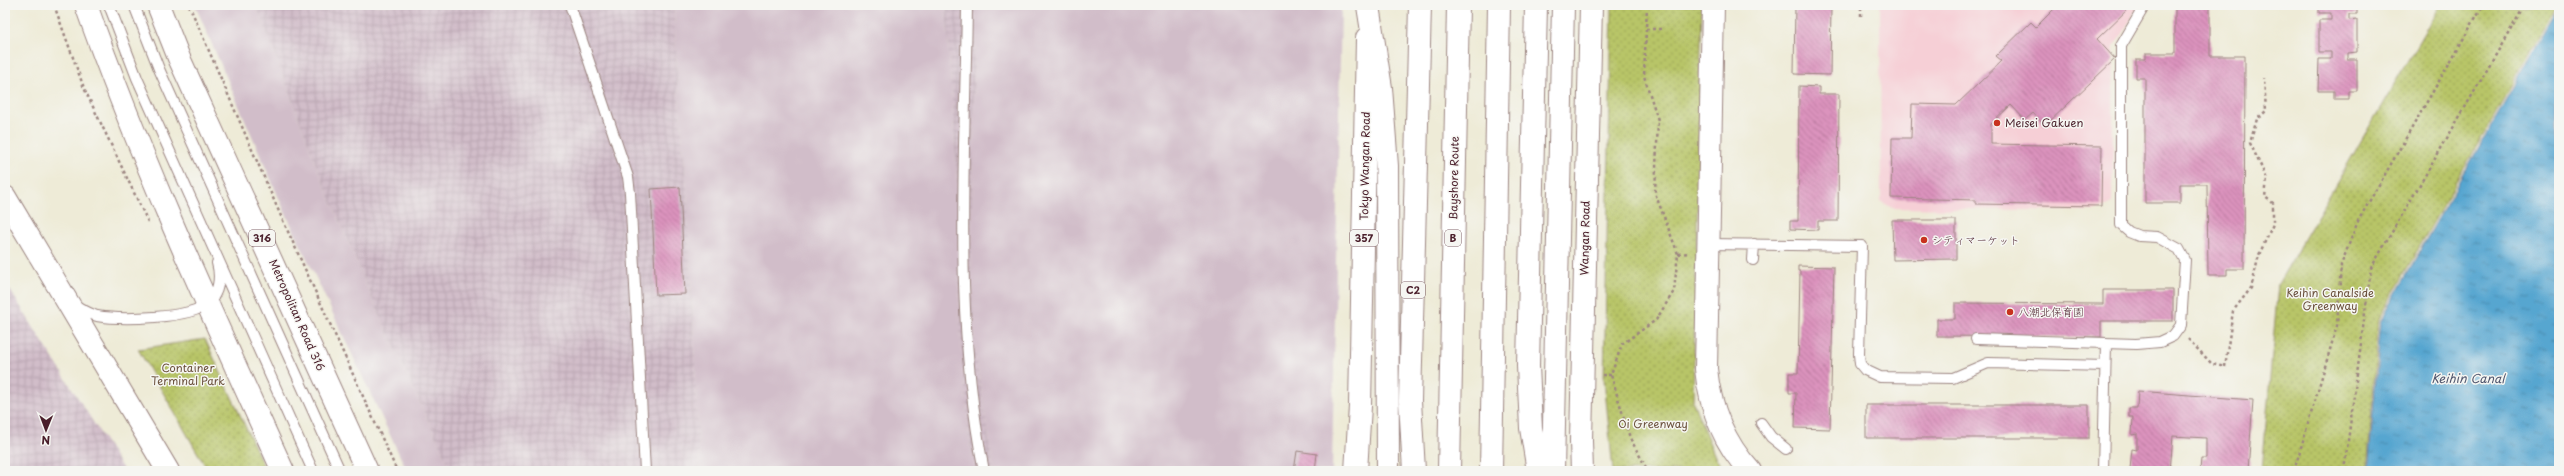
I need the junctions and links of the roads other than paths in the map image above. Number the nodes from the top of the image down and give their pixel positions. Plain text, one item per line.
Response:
1 (86, 5) edge
2 (109, 5) edge
3 (134, 5) edge
4 (158, 5) edge
5 (570, 5) edge
6 (967, 5) edge
7 (1420, 5) edge
8 (1458, 5) edge
9 (1499, 5) edge
10 (1536, 5) edge
11 (1563, 5) edge
12 (1591, 5) edge
13 (1713, 5) edge
14 (2145, 5) edge
15 (1368, 6) edge
16 (5, 197) edge
17 (1708, 244) junction
18 (1754, 244) junction
19 (213, 248) junction
20 (1753, 260) dead end
21 (65, 300) junction
22 (207, 304) junction
23 (1976, 339) dead end
24 (2106, 343) junction
25 (2105, 366) junction
26 (1761, 423) dead end
27 (1581, 441) junction
28 (1786, 449) dead end
29 (168, 471) edge
30 (283, 471) edge
31 (313, 471) edge
32 (340, 471) edge
33 (367, 471) edge
34 (645, 471) edge
35 (984, 471) edge
36 (1356, 471) edge
37 (1388, 471) edge
38 (1414, 471) edge
39 (1449, 471) edge
40 (1491, 471) edge
41 (1538, 471) edge
42 (1553, 471) edge
43 (1575, 471) edge
44 (1582, 471) edge
45 (1750, 471) edge
46 (2104, 471) edge

1 - 22 main road
2 - 19 lane
3 - 32 lane
4 - 33 main road, Metropolitan Road 316 / 316
5 - 34 lane
6 - 35 lane
7 - 38 main road, C2
8 - 39 main road, Bayshore Route / B
9 - 40 main road
10 - 41 main road
11 - 42 main road
12 - 27 main road, Wangan Road
13 - 17 main road
14 - 24 lane
15 - 36 main road, Tokyo Wangan Road / 357
15 - 37 main road
16 - 21 main road
17 - 18 lane
17 - 45 main road
18 - 20 lane
18 - 25 lane
19 - 22 lane
19 - 31 lane
21 - 22 lane
21 - 29 main road
22 - 30 main road
23 - 24 lane
24 - 25 lane
25 - 46 lane
26 - 28 lane
27 - 43 main road
27 - 44 main road, Wangan Road

